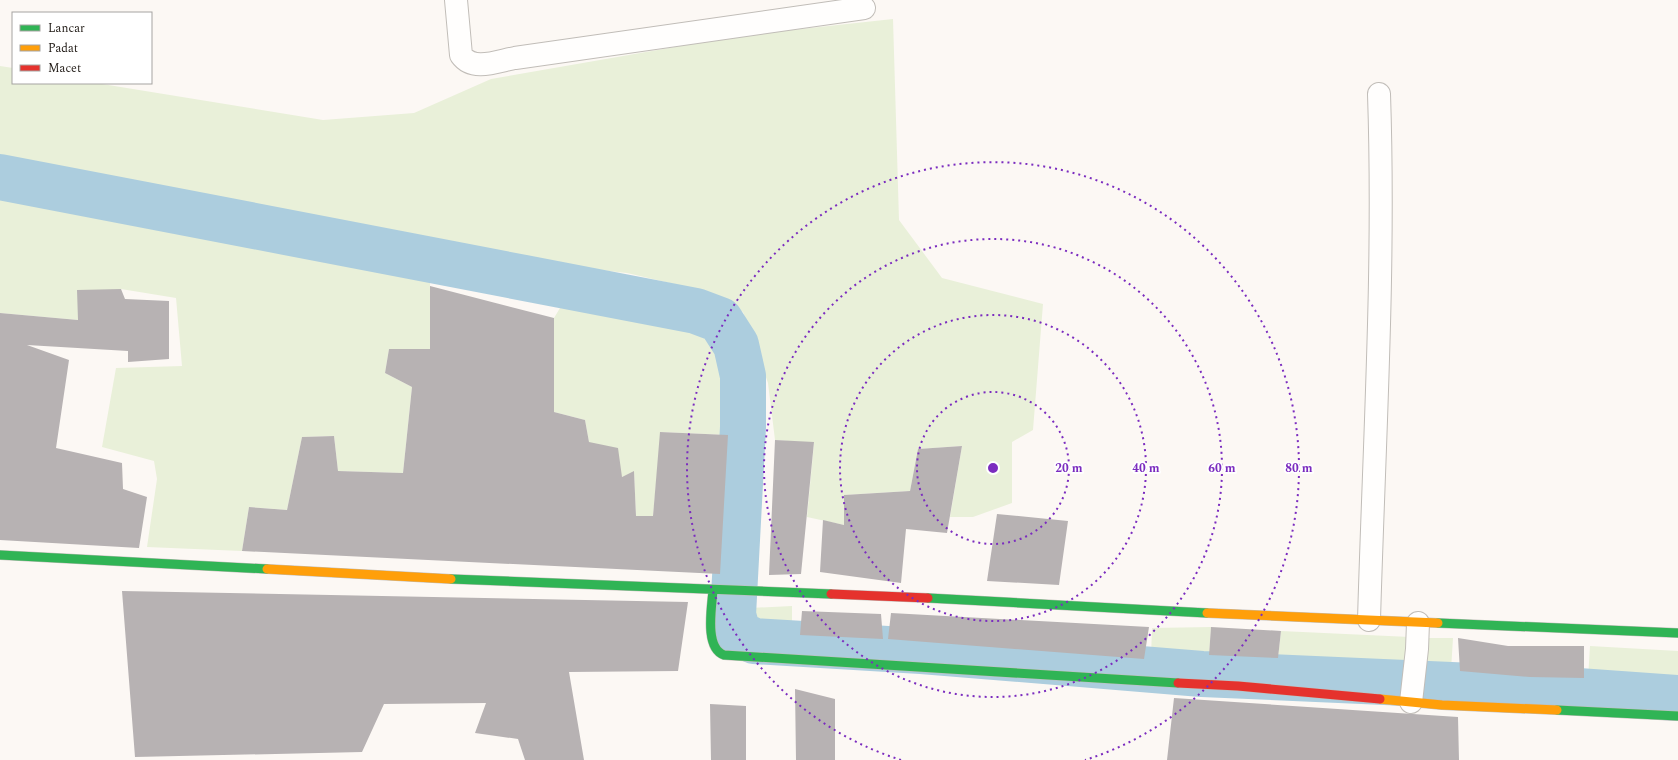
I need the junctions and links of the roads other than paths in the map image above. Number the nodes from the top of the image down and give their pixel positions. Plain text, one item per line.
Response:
1 (456, 0) edge
2 (864, 8) dead end
3 (1379, 94) dead end
4 (0, 555) edge
5 (717, 590) junction
6 (1369, 620) junction
7 (1418, 623) junction
8 (1678, 633) edge
9 (1411, 702) junction
10 (1678, 716) edge

1 - 2 street
3 - 6 street
4 - 5 main road
5 - 6 main road
5 - 9 main road
6 - 7 main road
7 - 8 main road
7 - 9 street
9 - 10 main road

